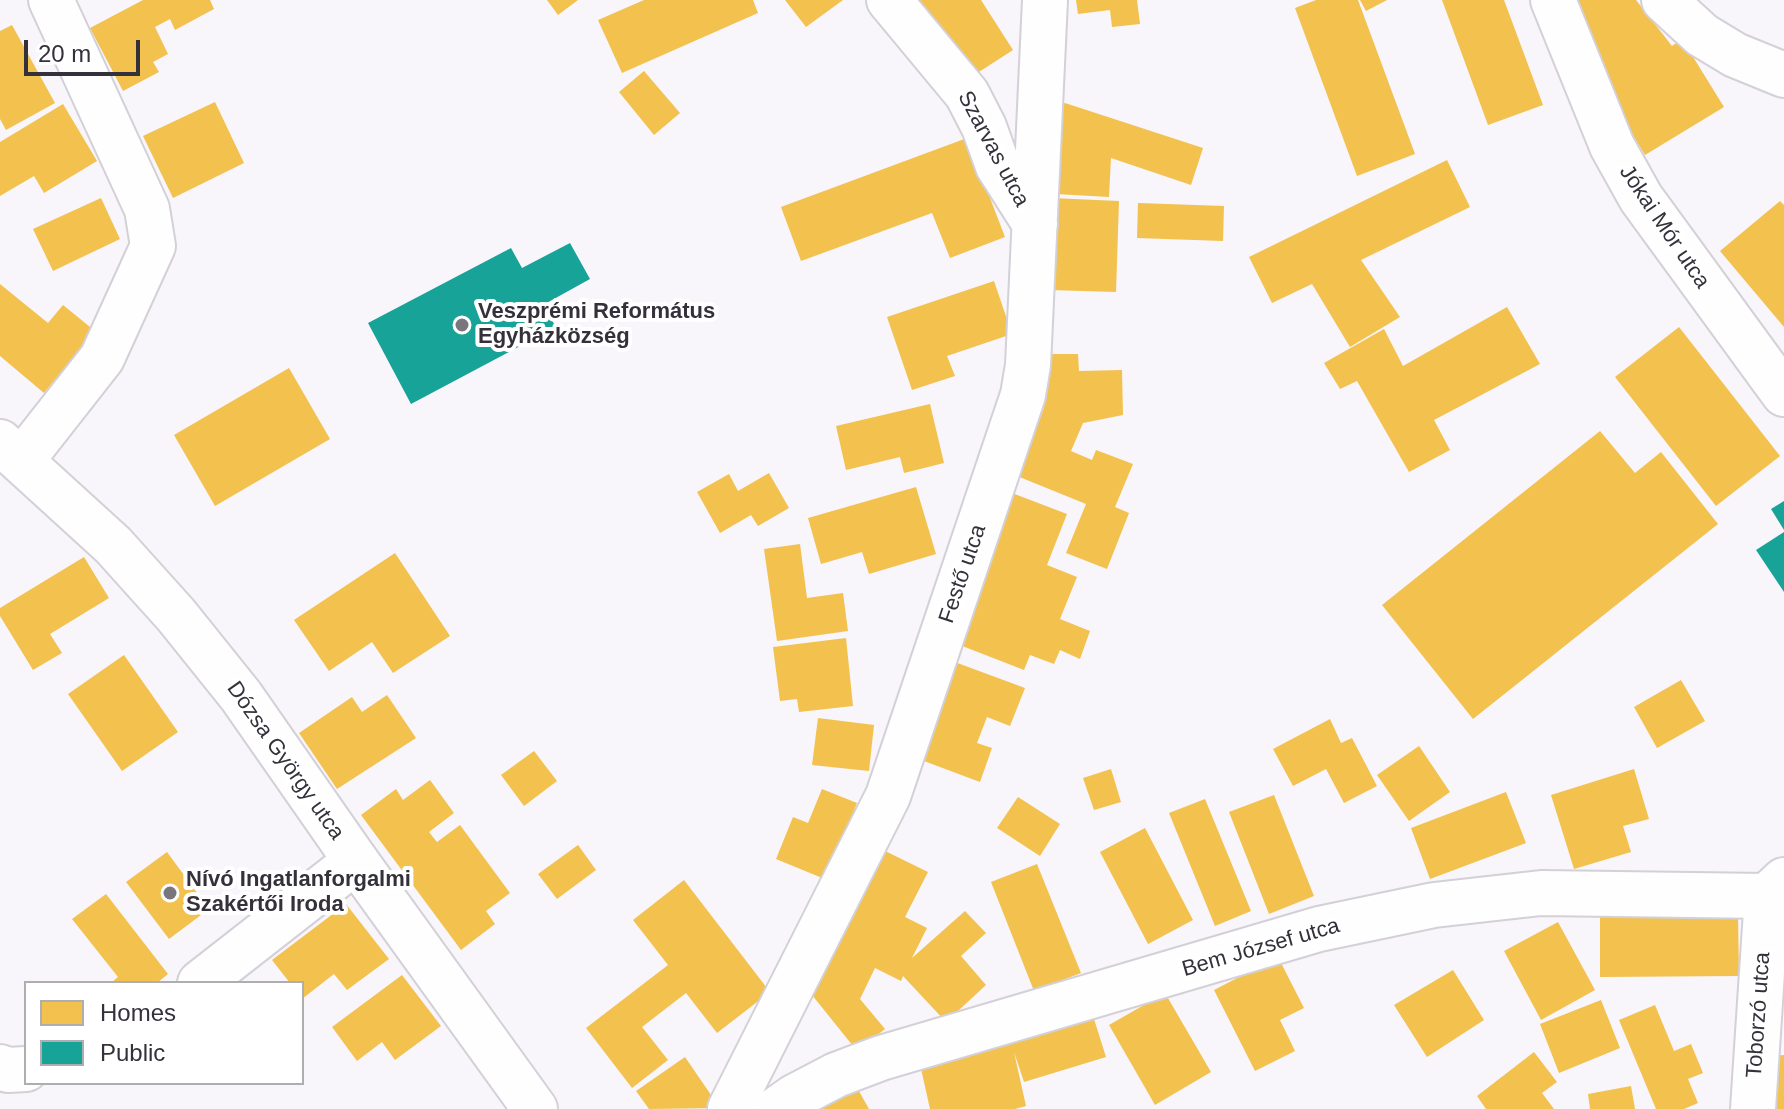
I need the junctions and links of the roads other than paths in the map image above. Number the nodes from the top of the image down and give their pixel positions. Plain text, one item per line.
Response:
1 (51, 0) edge
2 (889, 0) edge
3 (1045, 0) edge
4 (1553, 0) edge
5 (1664, 0) edge
6 (1784, 75) edge
7 (1035, 224) junction
8 (1784, 394) edge
9 (11, 451) edge
10 (356, 861) junction
11 (1776, 888) edge
12 (203, 981) edge
13 (0, 1067) edge
14 (24, 1069) edge
15 (535, 1109) edge
16 (730, 1109) edge
17 (777, 1109) edge
18 (1753, 1109) edge

1 - 9 street
2 - 7 street, Szarvas utca
3 - 7 street, Festő utca
4 - 8 street, Jókai Mór utca
5 - 6 street
7 - 16 street, Festő utca
9 - 10 street, Dózsa György utca
10 - 12 street
10 - 15 street, Dózsa György utca
11 - 17 street, Bem József utca
11 - 18 street, Toborzó utca
13 - 14 street

